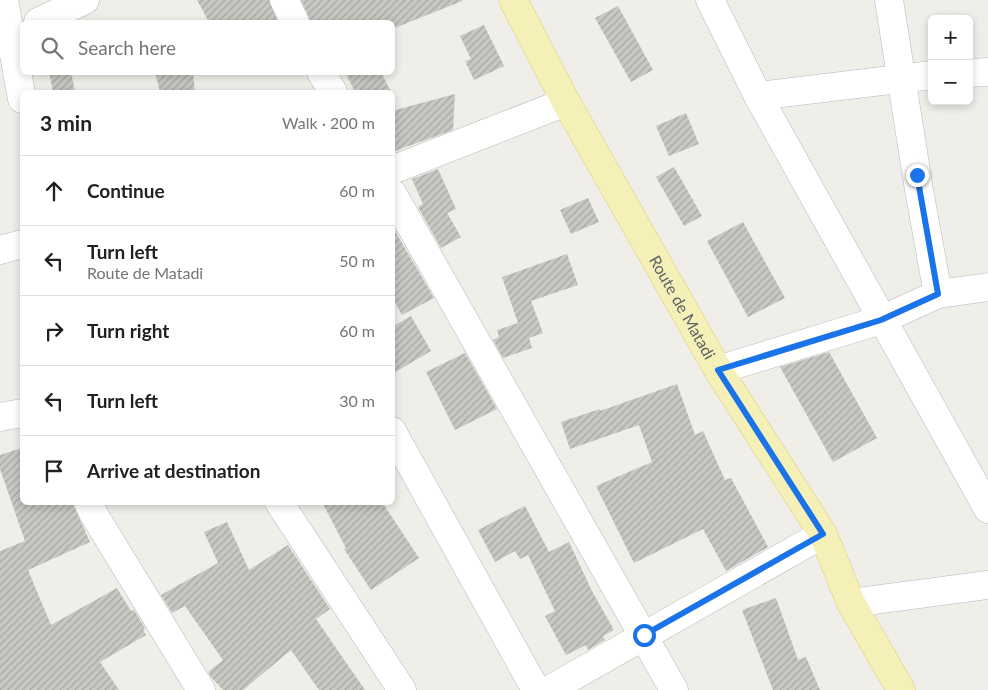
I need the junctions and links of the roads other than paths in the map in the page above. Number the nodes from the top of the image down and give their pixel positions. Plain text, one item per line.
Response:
1 (4, 0) edge
2 (85, 0) edge
3 (284, 0) edge
4 (513, 0) edge
5 (710, 0) edge
6 (889, 0) edge
7 (42, 20) edge
8 (294, 20) edge
9 (16, 33) edge
10 (988, 72) edge
11 (973, 73) edge
12 (323, 75) edge
13 (928, 75) edge
14 (901, 77) junction
15 (21, 90) edge
16 (332, 90) edge
17 (758, 96) junction
18 (566, 102) junction
19 (395, 169) edge
20 (395, 198) edge
21 (20, 245) edge
22 (0, 250) edge
23 (988, 288) edge
24 (938, 294) junction
25 (881, 320) junction
26 (718, 370) junction
27 (20, 413) edge
28 (0, 418) edge
29 (395, 436) edge
30 (90, 505) edge
31 (281, 505) edge
32 (988, 509) edge
33 (823, 534) junction
34 (988, 586) edge
35 (851, 603) junction
36 (644, 635) junction
37 (201, 690) edge
38 (402, 690) edge
39 (536, 690) edge
40 (549, 690) edge
41 (674, 690) edge
42 (901, 690) edge

1 - 9 street
2 - 7 street
3 - 8 street
4 - 18 main road, Route de Matadi
5 - 17 street
6 - 14 street
9 - 15 street
10 - 11 street
12 - 16 street
13 - 14 street
14 - 17 street
14 - 24 street
17 - 25 street
18 - 19 street
18 - 26 main road, Route de Matadi
20 - 36 street
21 - 22 street
23 - 24 street
24 - 25 street
25 - 26 street
25 - 32 street
26 - 33 main road, Route de Matadi
27 - 28 street
29 - 39 street
30 - 37 street
31 - 38 street
33 - 35 main road, Route de Matadi
33 - 36 street
34 - 35 street
35 - 42 main road, Route de Matadi
36 - 40 street
36 - 41 street

